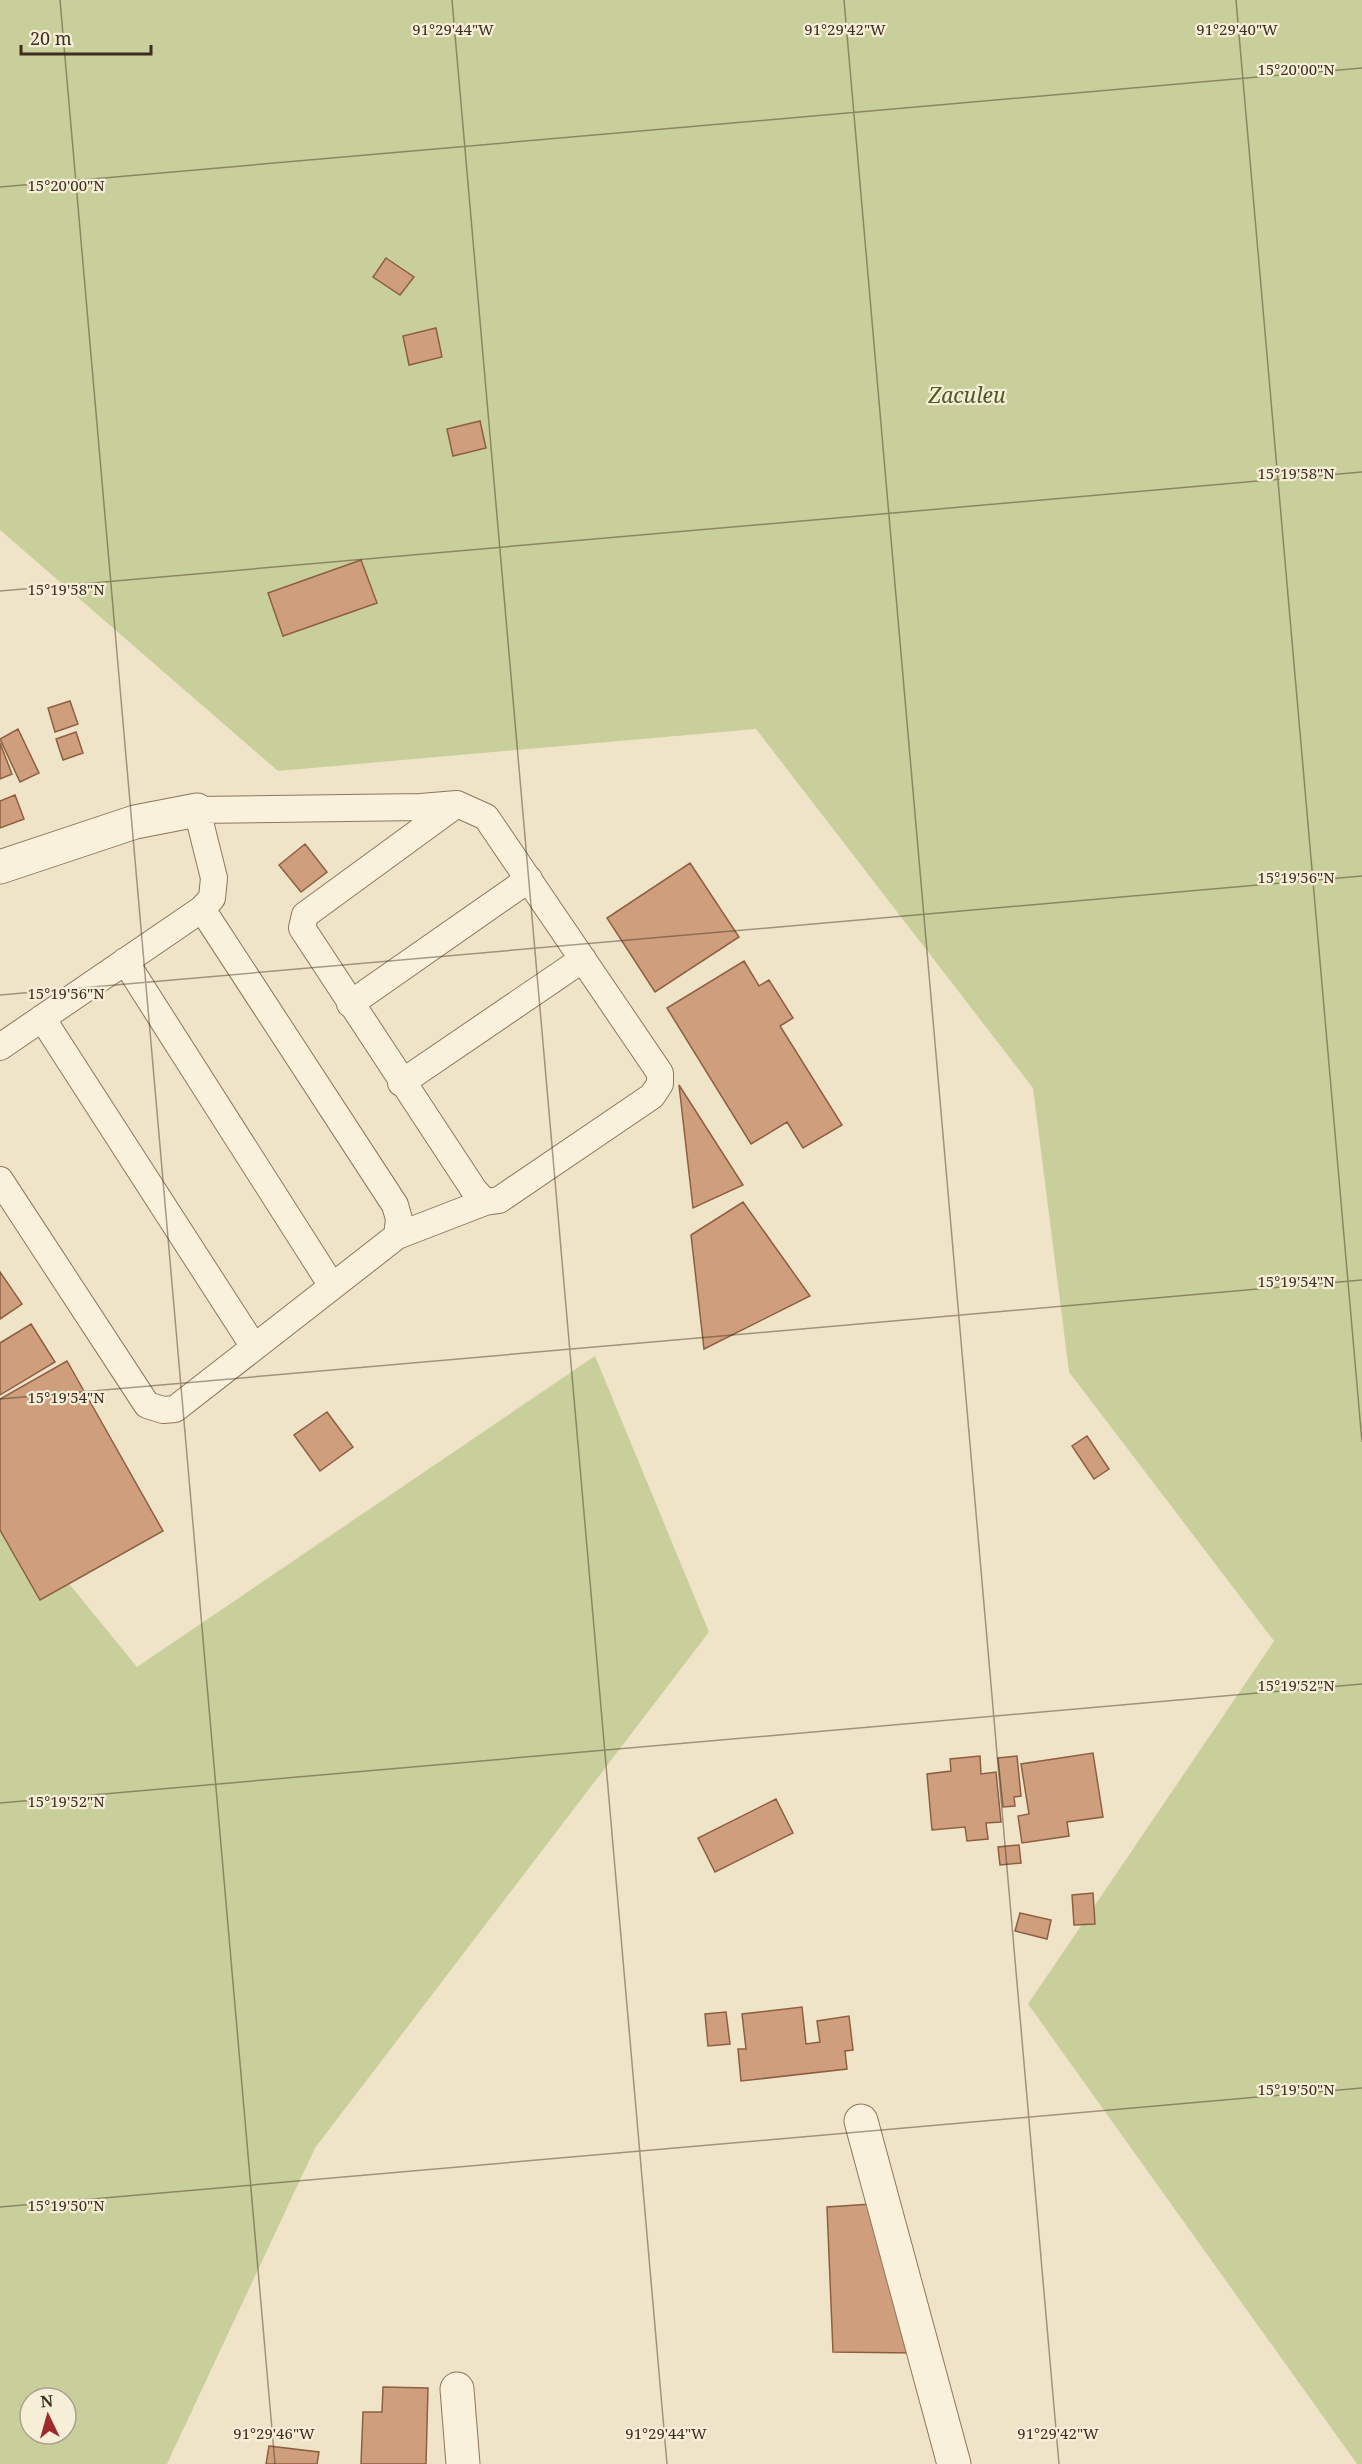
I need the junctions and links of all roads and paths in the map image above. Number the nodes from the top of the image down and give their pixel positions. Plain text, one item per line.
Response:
1 (457, 804) junction
2 (197, 810) junction
3 (0, 867) edge
4 (529, 879) junction
5 (202, 909) junction
6 (583, 959) junction
7 (125, 961) junction
8 (350, 1004) junction
9 (42, 1018) junction
10 (0, 1047) edge
11 (401, 1083) junction
12 (0, 1180) edge
13 (485, 1202) junction
14 (397, 1236) junction
15 (332, 1286) junction
16 (254, 1347) junction
17 (861, 2121) dead end
18 (457, 2390) dead end
19 (463, 2464) edge
20 (954, 2464) edge

1 - 2 lane
1 - 4 lane
1 - 8 lane
2 - 3 street
2 - 5 lane
4 - 6 lane
4 - 8 lane
5 - 7 lane
5 - 14 lane
6 - 11 lane
6 - 13 lane
7 - 9 lane
7 - 15 lane
8 - 11 lane
9 - 10 lane
9 - 16 lane
11 - 13 lane
12 - 16 lane
13 - 14 lane
14 - 15 lane
15 - 16 lane
17 - 20 street
18 - 19 street

